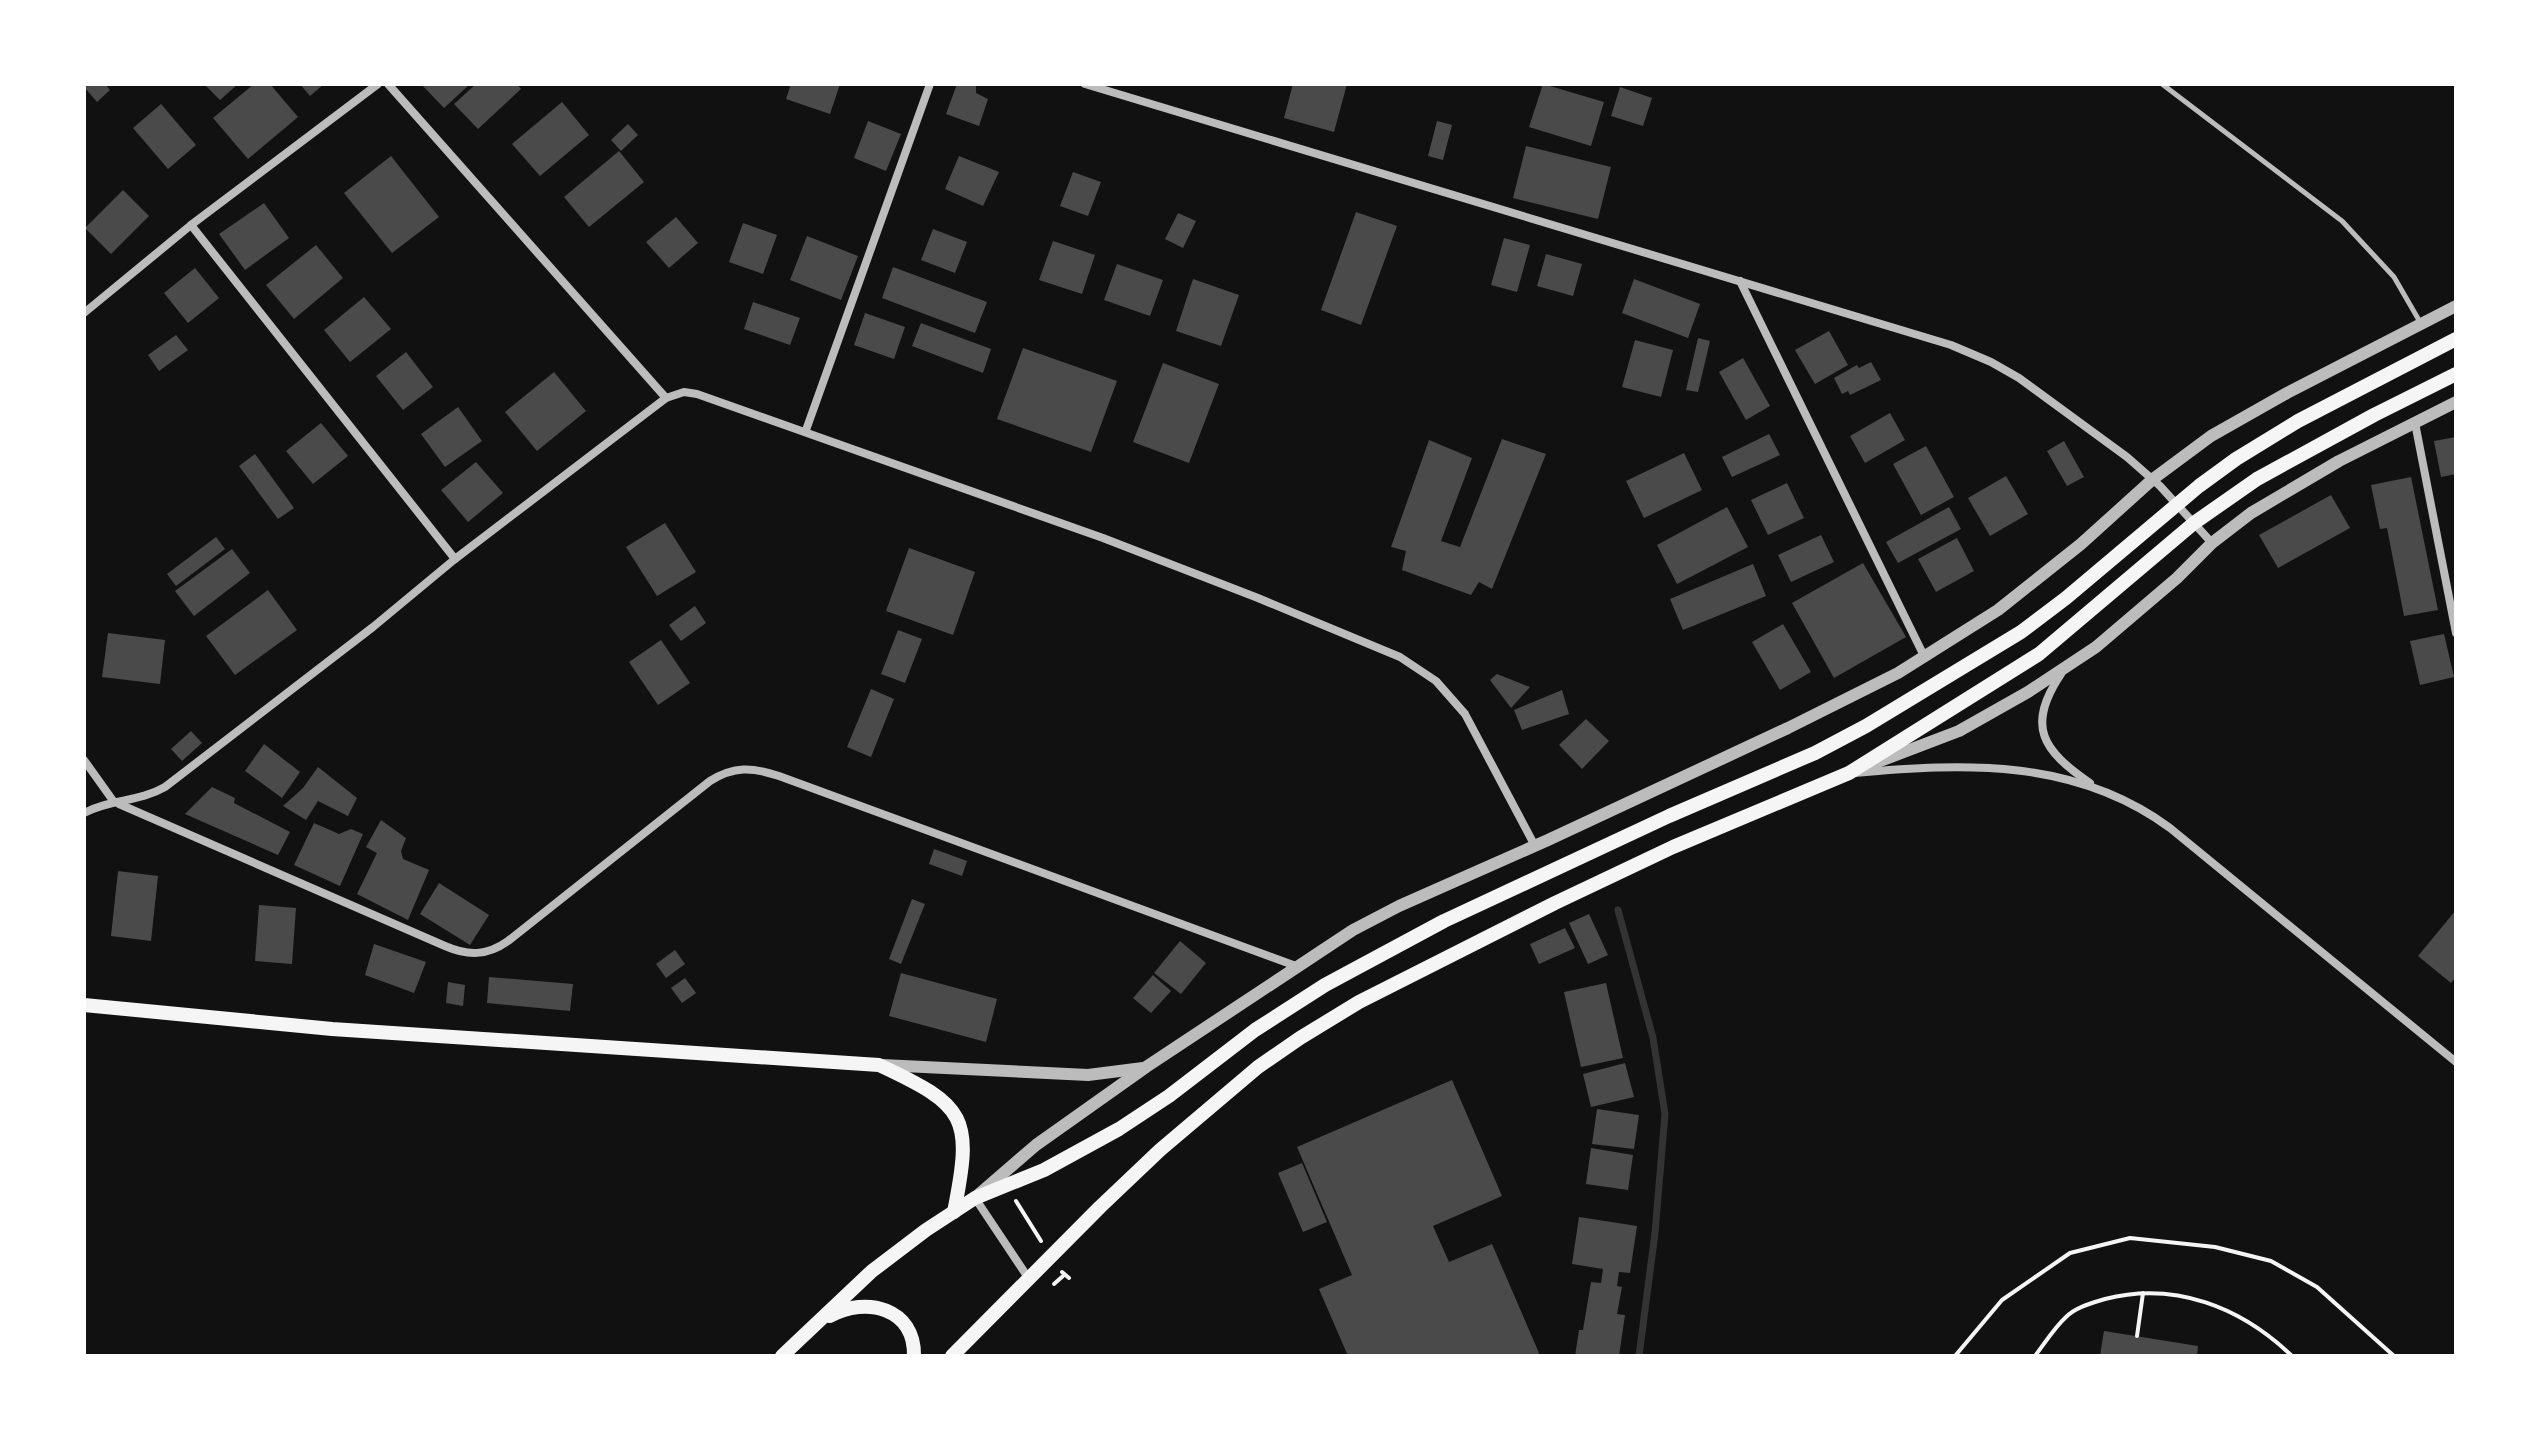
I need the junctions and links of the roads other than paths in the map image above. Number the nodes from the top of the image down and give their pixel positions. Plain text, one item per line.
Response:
1 (378, 84) edge
2 (388, 84) edge
3 (930, 84) edge
4 (1085, 84) edge
5 (2162, 84) edge
6 (191, 225) junction
7 (1740, 281) junction
8 (2456, 306) edge
9 (84, 313) edge
10 (2421, 325) junction
11 (2456, 339) edge
12 (2456, 374) edge
13 (666, 398) junction
14 (2456, 402) edge
15 (2415, 423) junction
16 (806, 430) junction
17 (2153, 479) junction
18 (2177, 504) junction
19 (2194, 523) junction
20 (2212, 543) junction
21 (455, 559) junction
22 (2456, 633) edge
23 (1925, 658) junction
24 (2064, 669) junction
25 (84, 760) edge
26 (1849, 773) junction
27 (2098, 788) junction
28 (114, 802) junction
29 (84, 813) edge
30 (1535, 846) junction
31 (1296, 966) junction
32 (84, 1005) edge
33 (2456, 1062) edge
34 (879, 1065) junction
35 (1146, 1067) junction
36 (975, 1198) junction
37 (954, 1212) junction
38 (1029, 1279) junction
39 (806, 1334) junction
40 (782, 1356) edge
41 (914, 1356) edge
42 (952, 1356) edge

1 - 6 street
2 - 13 street
3 - 16 street
4 - 7 street
5 - 10 lane
6 - 9 street
6 - 21 street
7 - 17 street
7 - 23 street
8 - 10 street
10 - 17 street
11 - 18 main road
12 - 19 main road
13 - 16 street
13 - 21 street
14 - 15 street
15 - 20 street
15 - 22 street
16 - 30 street
17 - 18 street
17 - 23 street
18 - 19 street
18 - 36 main road
19 - 20 street
19 - 26 main road
20 - 24 street
21 - 28 street
23 - 30 street
24 - 26 street
24 - 27 street
25 - 28 street
26 - 27 street
26 - 38 main road
27 - 33 street
28 - 29 street
28 - 31 street
30 - 31 street
31 - 35 street
32 - 34 main road
34 - 35 street
34 - 37 main road
35 - 36 street
36 - 37 main road
36 - 38 street
37 - 39 main road
38 - 42 main road
39 - 40 main road
39 - 41 main road

